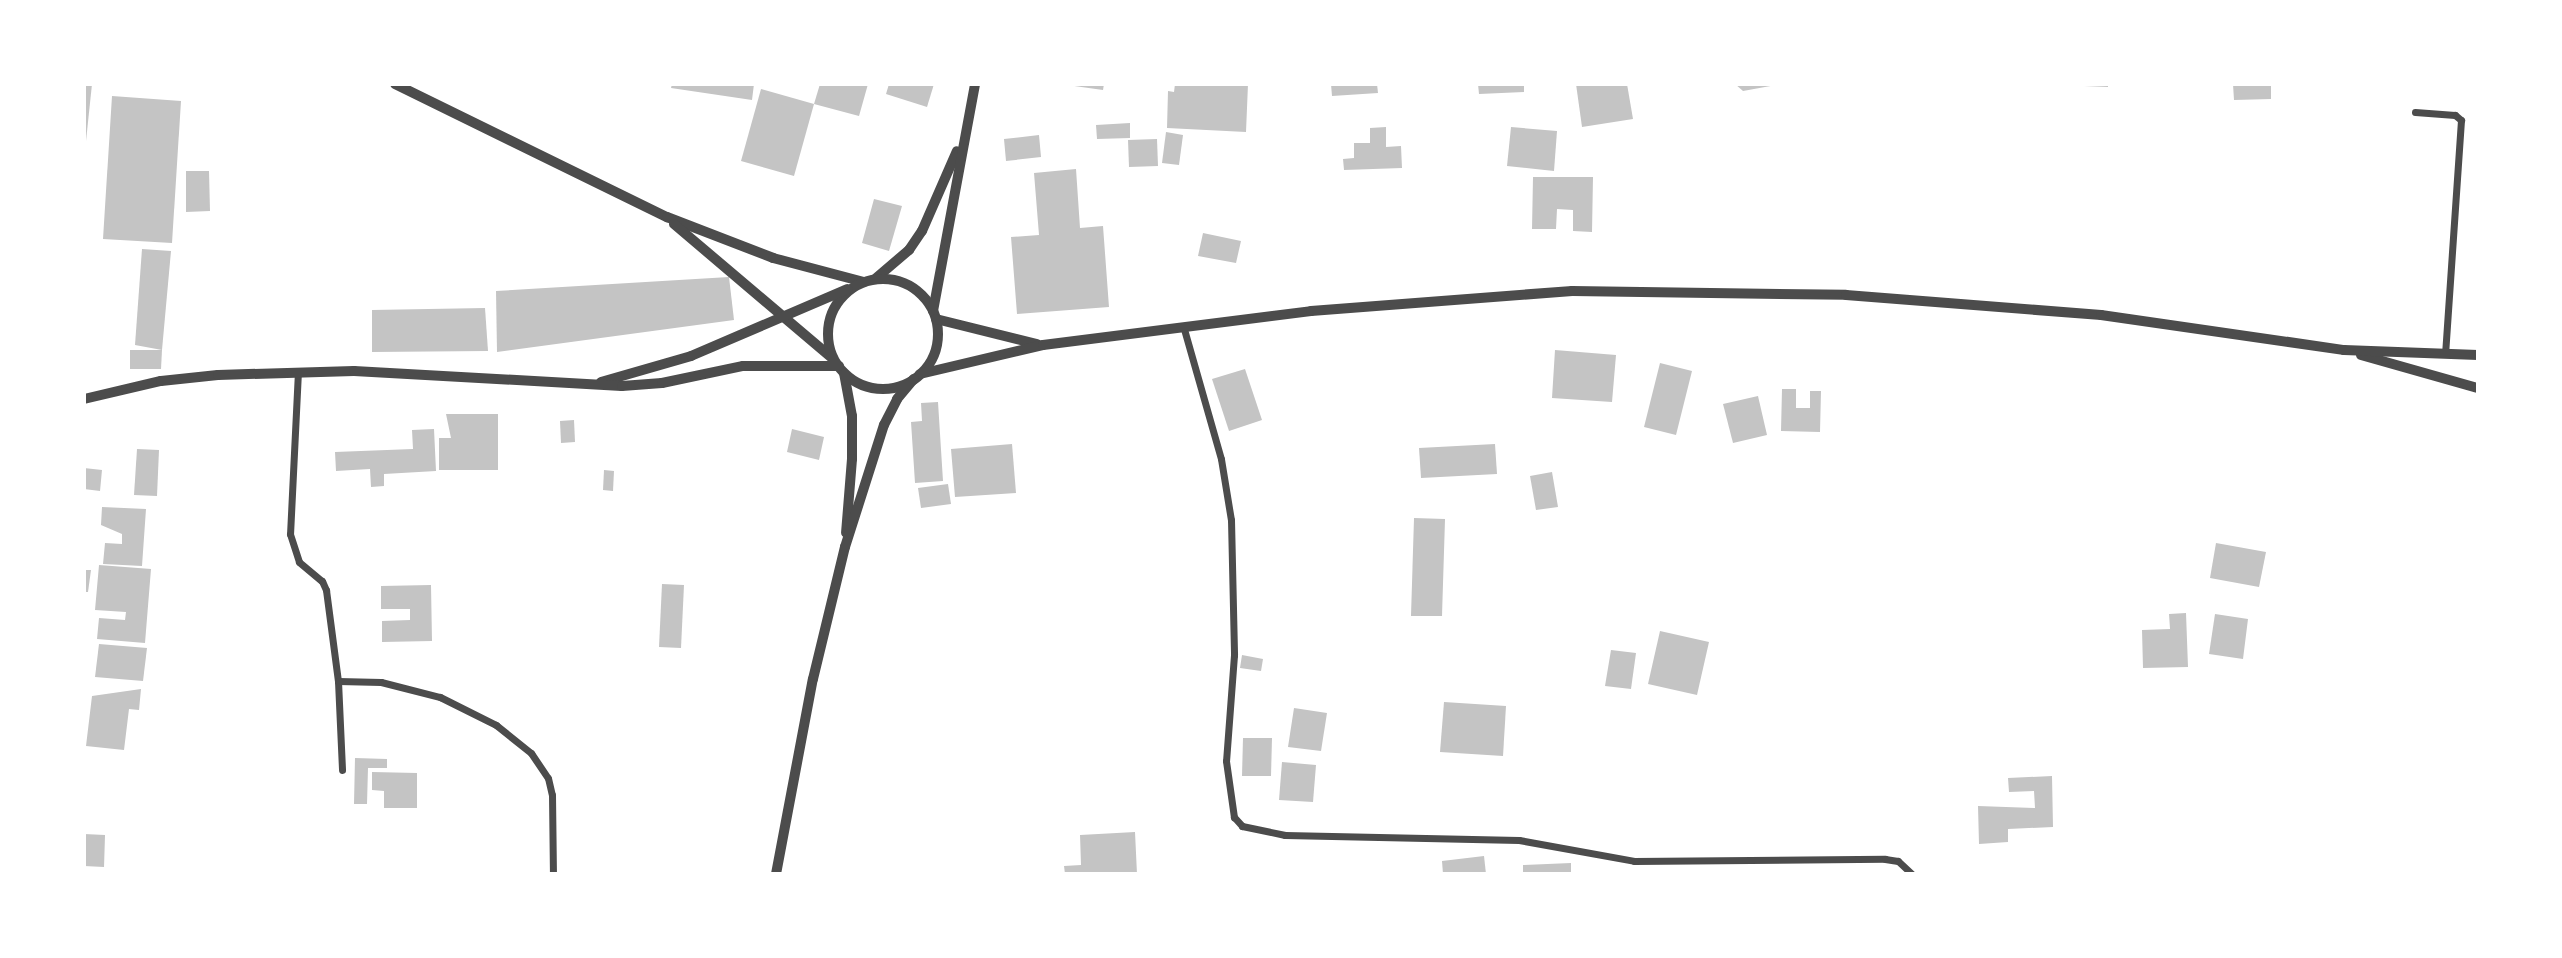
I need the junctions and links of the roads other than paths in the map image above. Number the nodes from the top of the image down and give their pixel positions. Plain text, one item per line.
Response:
1 (395, 84) edge
2 (975, 84) edge
3 (2415, 112) dead end
4 (963, 136) junction
5 (667, 217) junction
6 (865, 282) junction
7 (934, 315) junction
8 (782, 316) junction
9 (1184, 330) junction
10 (1043, 345) junction
11 (2344, 350) junction
12 (2445, 353) junction
13 (2478, 355) edge
14 (839, 366) junction
15 (298, 371) junction
16 (917, 376) junction
17 (592, 385) junction
18 (2478, 388) edge
19 (84, 399) edge
20 (845, 547) junction
21 (338, 681) junction
22 (342, 770) dead end
23 (553, 874) edge
24 (776, 874) edge
25 (1912, 874) edge

1 - 5 street
2 - 4 street
3 - 12 street
4 - 6 street
4 - 7 street
5 - 6 street
5 - 8 street
6 - 7 street
6 - 8 street
6 - 14 street
7 - 10 street
7 - 16 street
8 - 14 street
8 - 17 street
9 - 10 street
9 - 11 street
9 - 25 street
10 - 16 street
11 - 12 street
11 - 18 street
12 - 13 street
14 - 16 street
14 - 17 street
14 - 20 street
15 - 17 street
15 - 19 street
15 - 21 street
16 - 20 street
20 - 24 street
21 - 22 street
21 - 23 street

